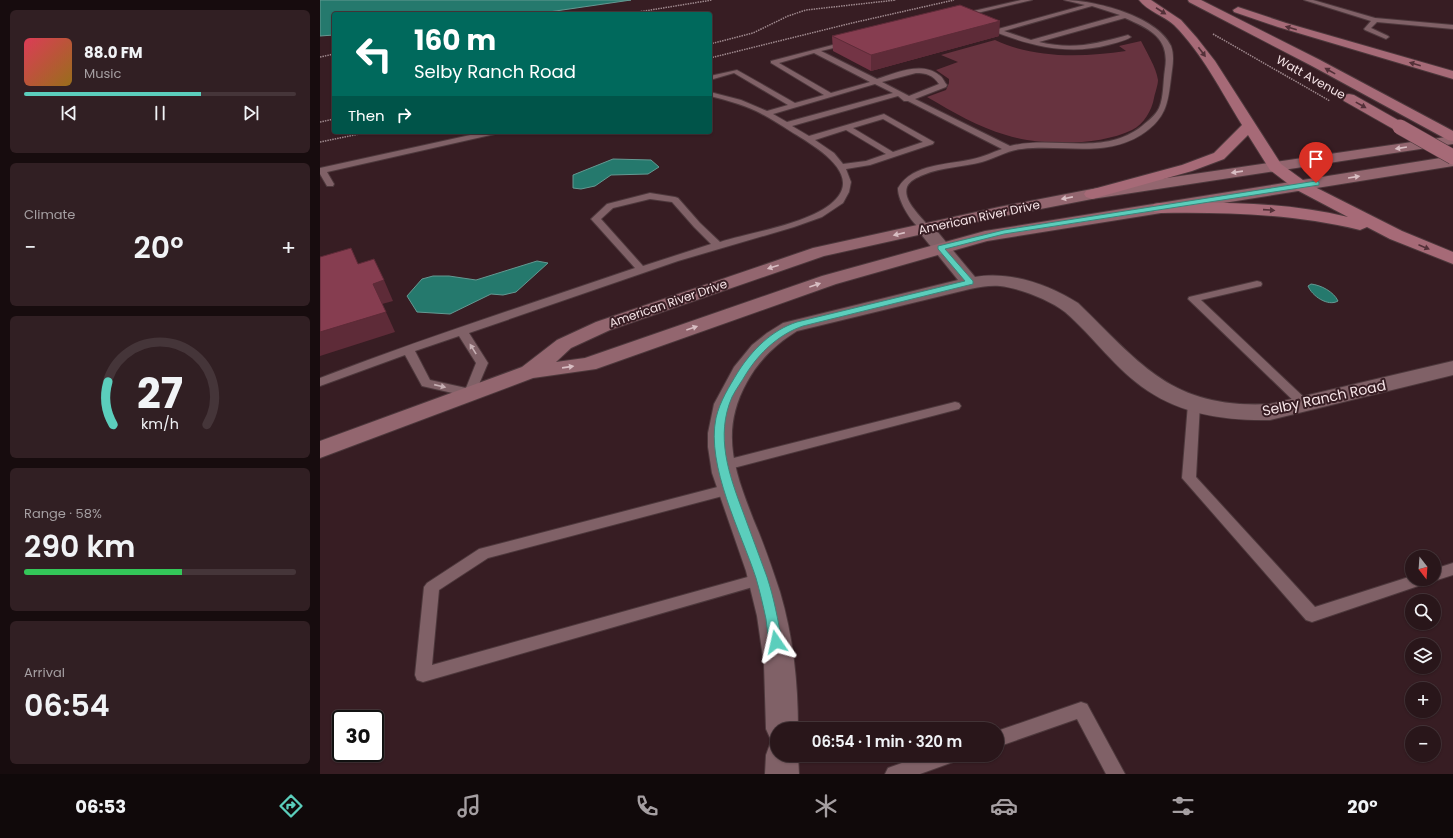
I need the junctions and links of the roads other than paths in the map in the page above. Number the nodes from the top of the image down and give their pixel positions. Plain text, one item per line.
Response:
1 (1029, 0) edge
2 (1068, 0) edge
3 (1144, 0) edge
4 (1194, 0) edge
5 (1211, 0) edge
6 (1308, 0) edge
7 (1092, 4) junction
8 (968, 14) junction
9 (960, 16) edge
10 (1124, 16) junction
11 (1375, 20) junction
12 (1453, 28) edge
13 (998, 31) junction
14 (1128, 37) dead end
15 (1386, 37) dead end
16 (853, 42) edge
17 (1029, 43) junction
18 (815, 51) junction
19 (1453, 75) edge
20 (712, 77) edge
21 (876, 82) junction
22 (712, 94) edge
23 (898, 94) junction
24 (830, 95) junction
25 (1336, 98) road end
26 (907, 99) junction
27 (794, 105) junction
28 (766, 113) junction
29 (786, 125) junction
30 (1249, 125) junction
31 (846, 127) junction
32 (486, 134) edge
33 (808, 139) junction
34 (1453, 139) edge
35 (1010, 149) junction
36 (893, 155) junction
37 (1453, 157) edge
38 (1453, 161) edge
39 (840, 167) junction
40 (1275, 167) junction
41 (321, 170) edge
42 (330, 184) dead end
43 (1301, 186) junction
44 (1092, 194) junction
45 (1160, 208) junction
46 (925, 228) junction
47 (1396, 235) junction
48 (718, 245) junction
49 (940, 248) junction
50 (1453, 259) edge
51 (642, 270) junction
52 (970, 282) junction
53 (1257, 284) dead end
54 (462, 331) junction
55 (408, 349) junction
56 (1453, 368) edge
57 (530, 372) junction
58 (320, 382) edge
59 (470, 393) junction
60 (1194, 404) junction
61 (1304, 404) junction
62 (955, 406) dead end
63 (320, 450) edge
64 (722, 466) junction
65 (729, 489) junction
66 (1453, 569) edge
67 (1441, 573) edge
68 (762, 579) junction
69 (1405, 585) edge
70 (782, 722) edge
71 (1004, 737) edge
72 (782, 762) edge
73 (929, 762) edge
74 (782, 774) edge
75 (894, 774) edge
76 (1116, 774) edge

1 - 8 lane
2 - 7 lane
3 -> 30 main road
34 -> 4 main road, Watt Avenue
19 -> 5 main road
6 - 11 lane
7 - 10 lane
7 - 13 lane
8 - 9 lane
8 - 13 lane
10 - 17 lane
10 - 35 lane
11 - 12 lane
11 - 15 lane
13 - 17 lane
14 - 17 lane
16 - 18 lane
18 - 21 lane
18 - 24 lane
20 - 27 lane
21 - 23 lane
21 - 24 lane
21 - 26 lane
22 - 28 lane
23 - 26 lane
23 - 29 lane
24 - 27 lane
25 -> 37 main road, Watt Avenue, bridge
26 - 35 lane
27 - 28 lane
28 - 29 lane
29 - 33 lane
30 - 40 main road
30 - 44 main road
31 - 33 lane
31 - 36 lane
31 - 36 lane
32 - 41 lane
33 - 39 lane
34 -> 40 street, American River Drive
35 - 46 lane
36 - 39 lane
43 -> 38 street, American River Drive
39 - 48 lane
40 - 43 main road
40 -> 44 street, American River Drive
41 - 42 lane
43 - 45 street, American River Drive
43 - 47 main road
44 -> 46 street, American River Drive
45 -> 47 main road
45 - 49 street, American River Drive
46 - 49 street
46 -> 57 street, American River Drive
47 -> 50 main road
48 - 51 lane
48 - 51 lane
49 - 52 street
57 -> 49 street, American River Drive
51 - 54 lane
52 - 60 street, Selby Ranch Road
52 - 64 street, Selby Ranch Road
53 - 61 lane
54 - 55 lane
59 -> 54 lane
55 - 58 lane
55 -> 59 lane
56 - 61 street, Selby Ranch Road
57 - 59 street, American River Drive
59 - 63 street, American River Drive
60 - 61 street, Selby Ranch Road
60 - 69 lane
62 - 64 lane
64 - 65 street, Selby Ranch Road
65 - 68 street, Selby Ranch Road
65 - 68 lane
66 - 67 lane
68 - 70 street, Selby Ranch Road
71 - 76 lane
72 - 74 street
73 - 75 lane

